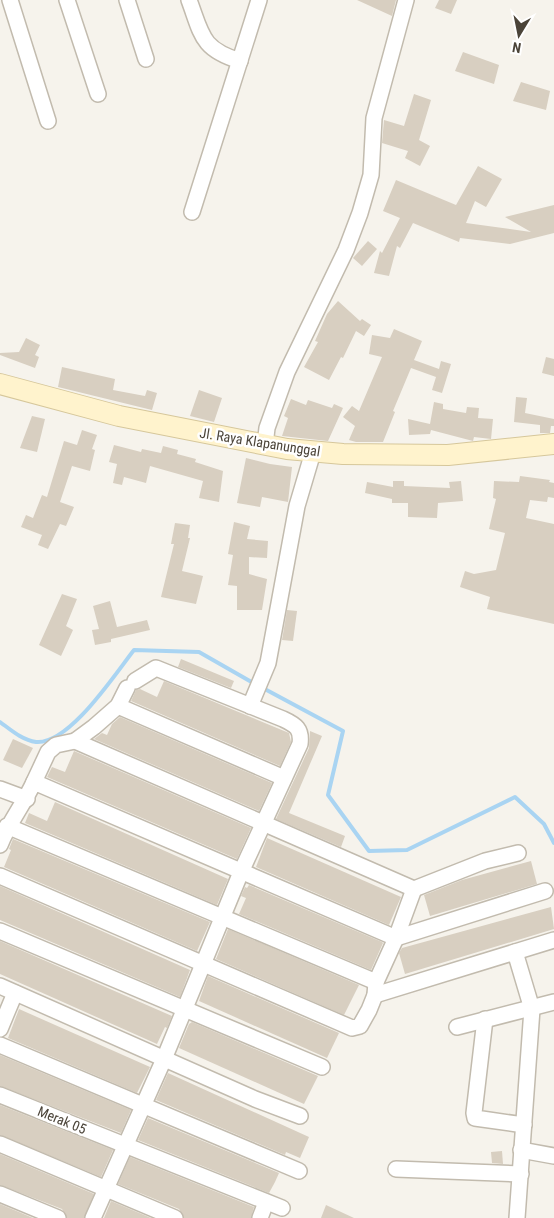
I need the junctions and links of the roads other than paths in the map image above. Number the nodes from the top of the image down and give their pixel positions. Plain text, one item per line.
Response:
1 (5, 0) edge
2 (10, 0) edge
3 (67, 0) edge
4 (127, 0) edge
5 (189, 0) edge
6 (201, 0) edge
7 (259, 0) edge
8 (406, 0) edge
9 (0, 2) edge
10 (196, 20) junction
11 (146, 59) dead end
12 (240, 61) junction
13 (98, 94) dead end
14 (48, 122) dead end
15 (192, 212) dead end
16 (0, 384) edge
17 (554, 444) edge
18 (265, 445) junction
19 (313, 452) junction
20 (253, 700) junction
21 (118, 706) junction
22 (75, 740) junction
23 (284, 778) junction
24 (34, 782) junction
25 (0, 789) edge
26 (26, 799) junction
27 (264, 824) junction
28 (7, 826) junction
29 (0, 845) edge
30 (518, 853) dead end
31 (241, 872) junction
32 (0, 876) edge
33 (414, 889) junction
34 (545, 891) dead end
35 (223, 919) junction
36 (0, 931) edge
37 (396, 938) junction
38 (554, 940) edge
39 (515, 952) junction
40 (202, 964) junction
41 (0, 986) edge
42 (375, 988) junction
43 (15, 993) junction
44 (554, 1002) edge
45 (183, 1007) junction
46 (532, 1009) junction
47 (485, 1019) junction
48 (457, 1027) dead end
49 (0, 1029) edge
50 (0, 1045) edge
51 (164, 1059) junction
52 (322, 1067) dead end
53 (0, 1095) edge
54 (143, 1106) junction
55 (300, 1116) dead end
56 (524, 1125) junction
57 (0, 1144) edge
58 (125, 1146) junction
59 (521, 1150) junction
60 (554, 1156) edge
61 (396, 1169) dead end
62 (300, 1171) dead end
63 (521, 1174) junction
64 (105, 1190) junction
65 (0, 1194) edge
66 (266, 1202) junction
67 (282, 1208) dead end
68 (58, 1218) edge
69 (93, 1218) edge
70 (175, 1218) edge
71 (260, 1218) edge
72 (517, 1218) edge

1 - 9 street
2 - 14 street
3 - 13 street
4 - 11 street
5 - 10 street
6 - 10 street
7 - 12 street
8 - 18 street
10 - 12 street
12 - 15 street
16 - 18 street, Jl. Raya Klapanunggal
17 - 19 street, Jl. Raya Klapanunggal
18 - 19 street, Jl. Raya Klapanunggal
19 - 20 street
20 - 21 street
20 - 23 street
21 - 22 street
21 - 23 street
22 - 24 street
22 - 27 street
23 - 27 street
24 - 26 street
24 - 31 street
25 - 26 street
26 - 28 street
27 - 31 street
27 - 33 street
28 - 29 street
28 - 35 street
30 - 33 street
31 - 35 street
31 - 37 street
32 - 40 street
33 - 37 street
34 - 37 street
35 - 40 street
35 - 42 street
36 - 45 street
37 - 42 street
38 - 39 street
39 - 42 street
39 - 46 street
40 - 42 street
40 - 45 street
41 - 43 street
43 - 49 street
43 - 51 street
44 - 46 street
45 - 51 street
45 - 52 street
46 - 47 street
46 - 56 street
47 - 48 street
47 - 56 street
50 - 54 street
51 - 54 street
51 - 55 street
53 - 58 street, Merak 05
54 - 58 street
54 - 62 street
56 - 59 street
57 - 64 street
58 - 64 street
58 - 66 street, Merak 05
59 - 60 street
59 - 63 street
61 - 63 street
63 - 72 street
64 - 69 street
64 - 70 street
65 - 68 street
66 - 67 street, Merak 05
66 - 71 street

